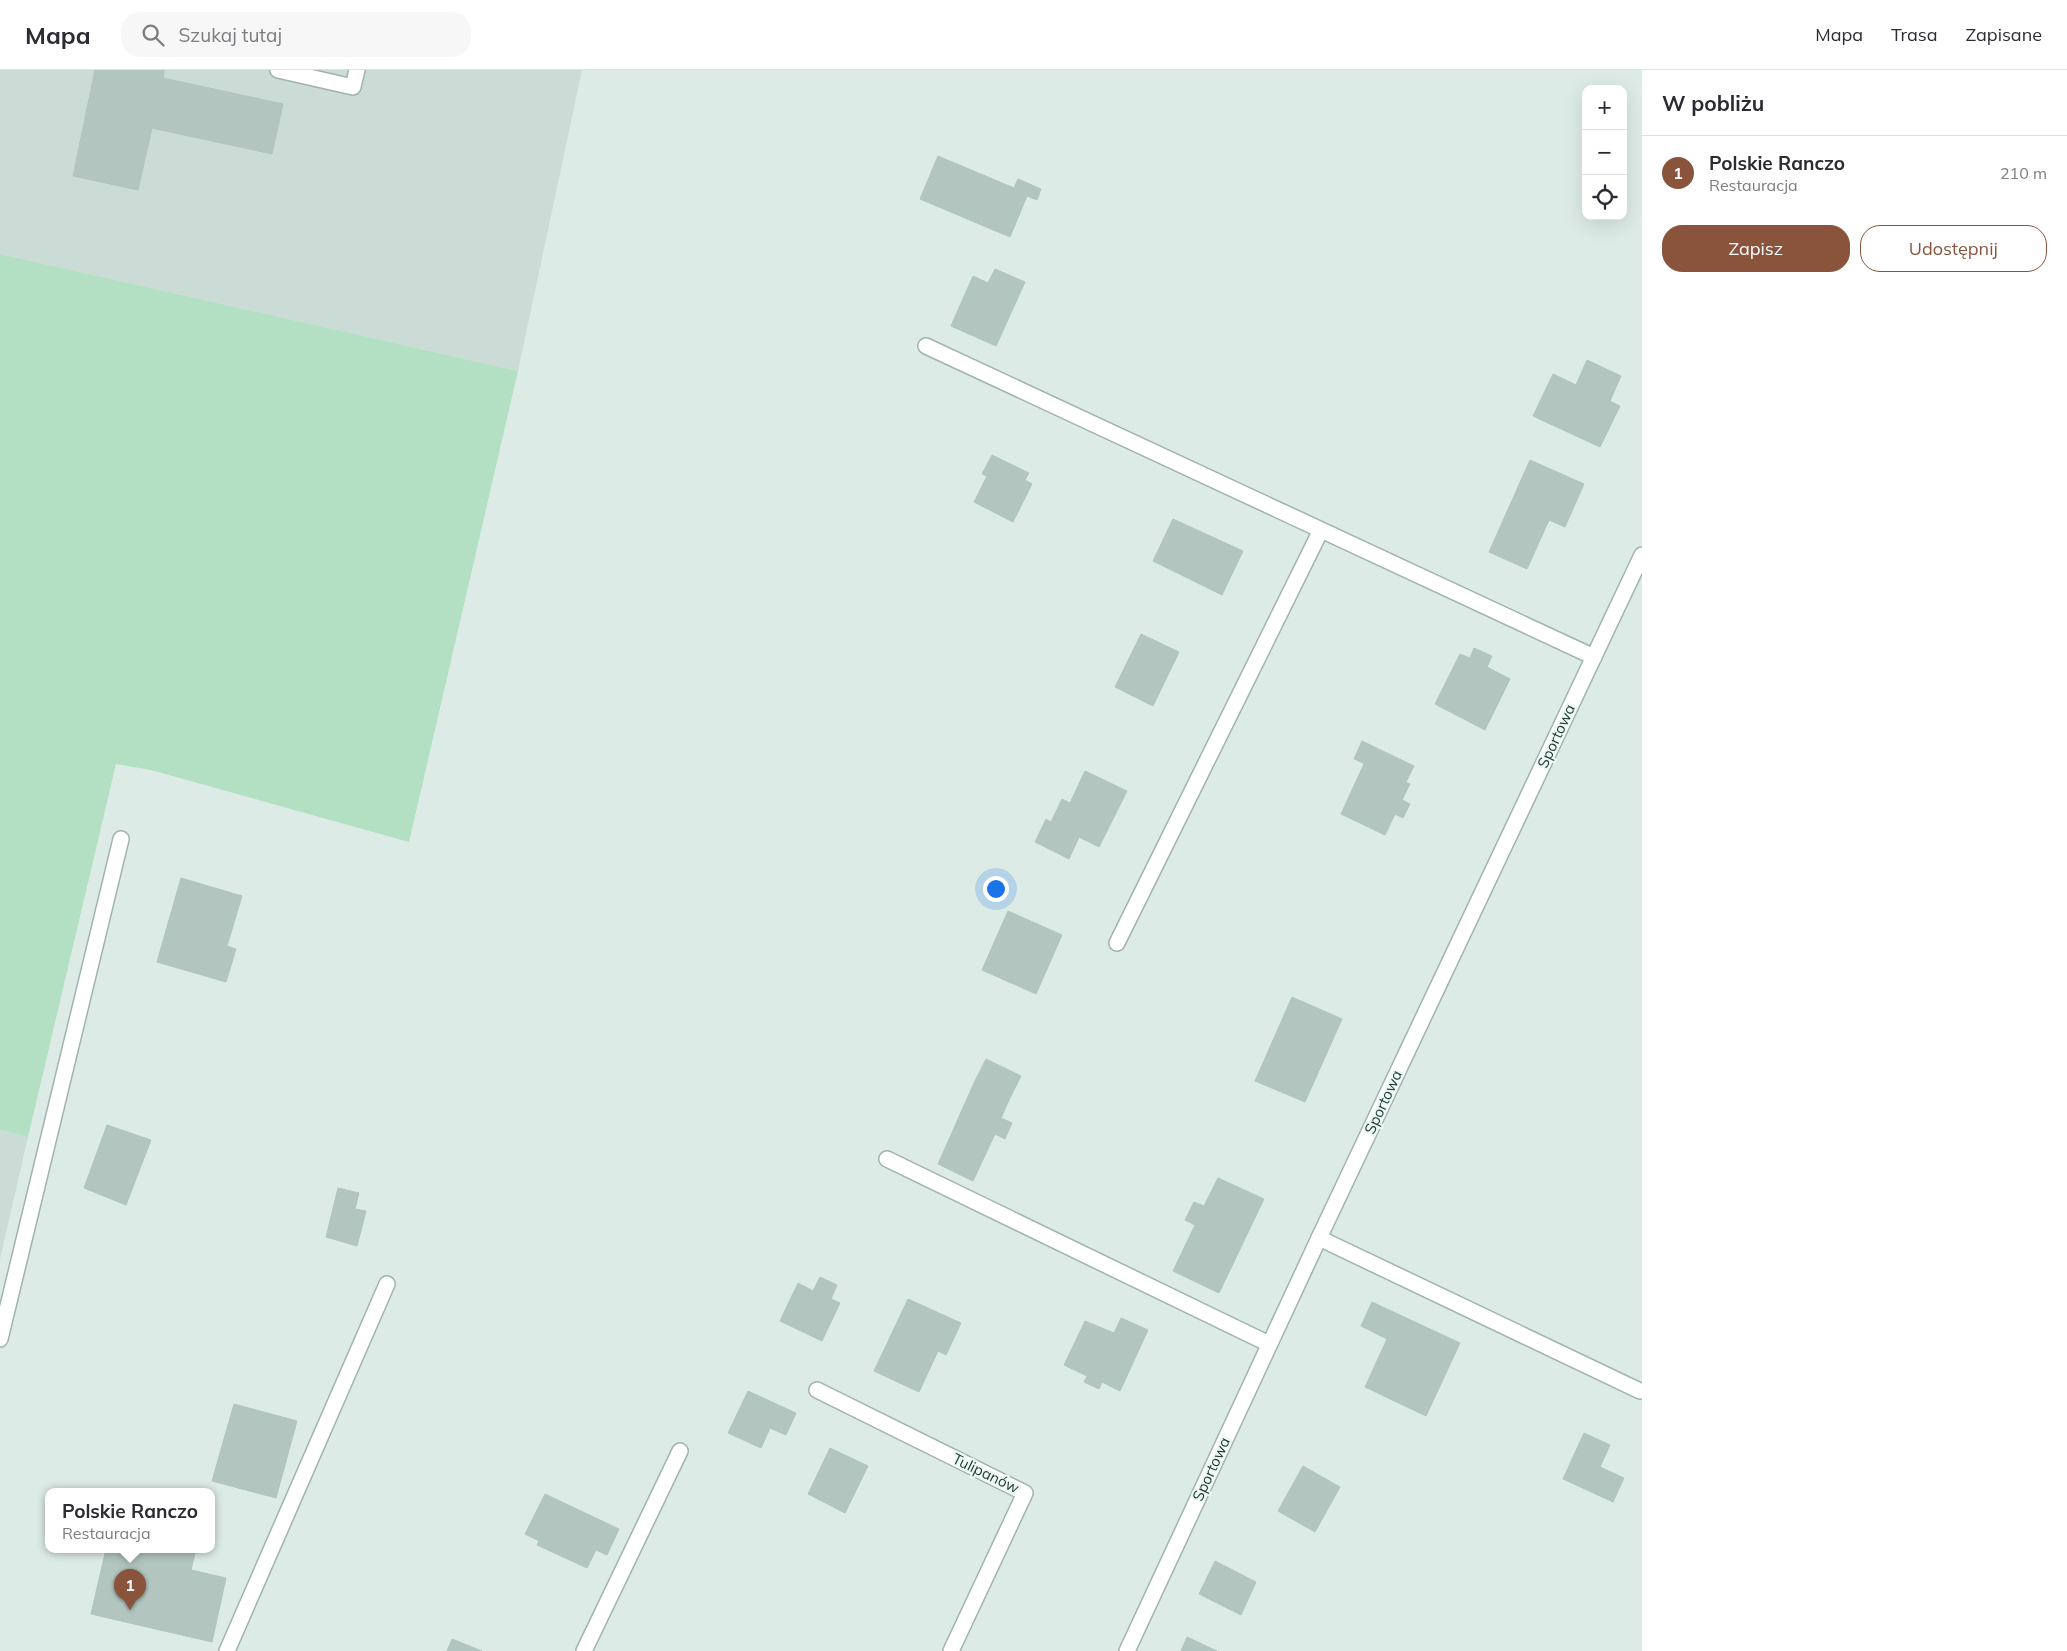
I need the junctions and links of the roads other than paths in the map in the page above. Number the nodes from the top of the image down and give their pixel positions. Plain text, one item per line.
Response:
1 (278, 70) edge
2 (357, 70) edge
3 (926, 346) dead end
4 (1321, 530) junction
5 (1642, 555) edge
6 (1594, 657) junction
7 (121, 839) dead end
8 (1117, 943) dead end
9 (887, 1159) dead end
10 (1319, 1238) junction
11 (387, 1284) dead end
12 (0, 1340) edge
13 (1269, 1344) junction
14 (817, 1390) dead end
15 (1640, 1391) dead end
16 (680, 1451) dead end
17 (227, 1651) edge
18 (584, 1651) edge
19 (951, 1651) edge
20 (1127, 1651) edge

1 - 2 street
3 - 4 street
4 - 6 street
4 - 8 street
5 - 6 street, Sportowa
6 - 10 street, Sportowa
7 - 12 street
9 - 13 street
10 - 13 street, Sportowa
10 - 15 street
11 - 17 street
13 - 20 street, Sportowa
14 - 19 street, Tulipanów
16 - 18 street

